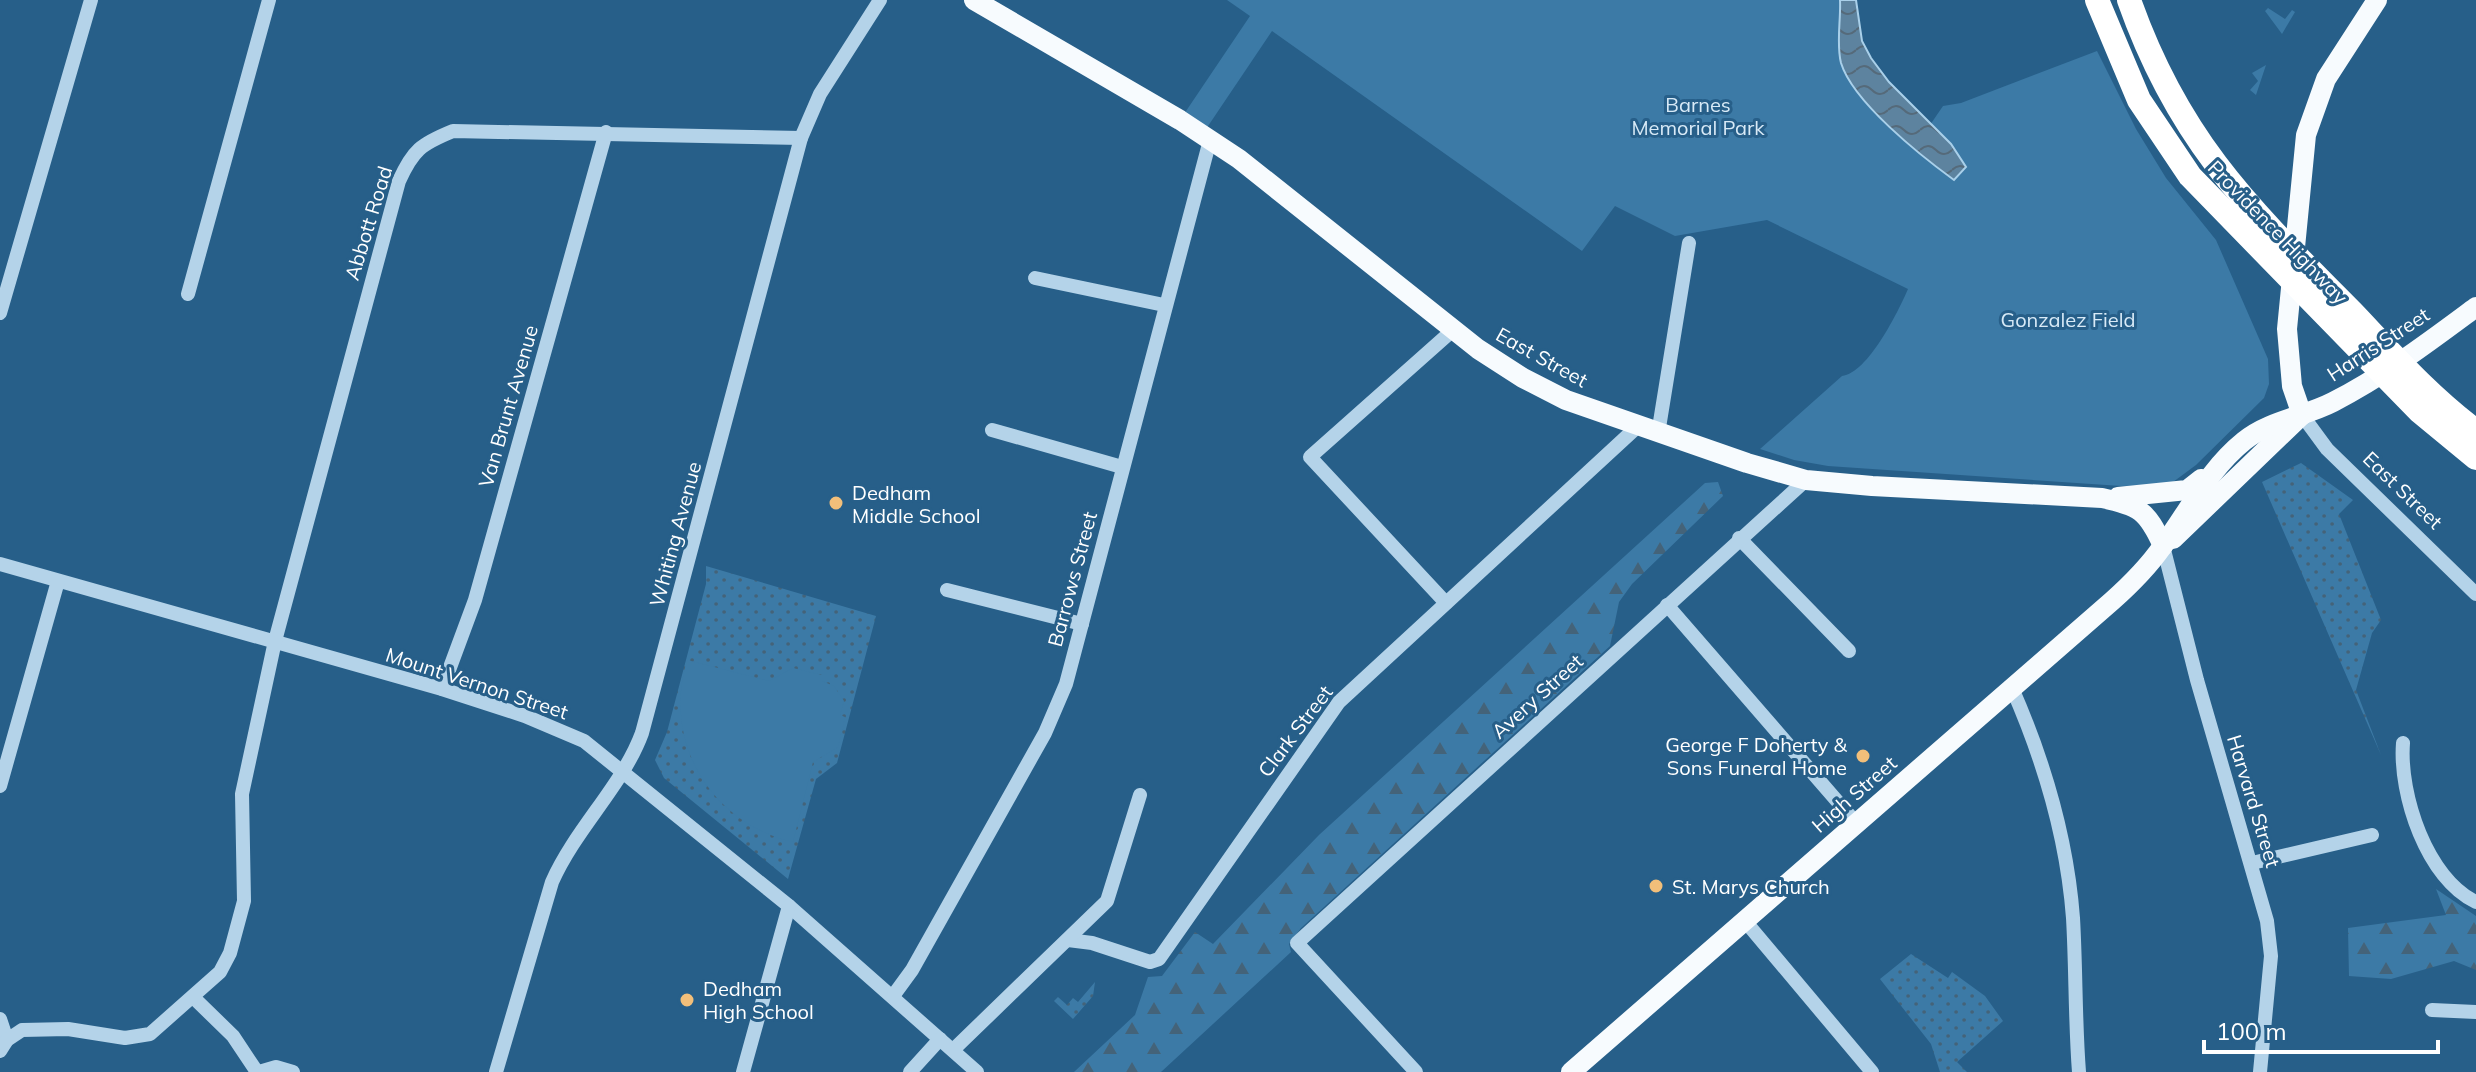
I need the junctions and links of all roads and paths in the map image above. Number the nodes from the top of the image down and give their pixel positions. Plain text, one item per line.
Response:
1 (91, 0) edge
2 (269, 0) edge
3 (880, 0) edge
4 (974, 0) edge
5 (2097, 0) edge
6 (2129, 0) edge
7 (2377, 0) edge
8 (606, 132) junction
9 (801, 138) junction
10 (1210, 140) junction
11 (2265, 239) junction
12 (1689, 243) dead end
13 (1035, 278) dead end
14 (188, 294) dead end
15 (1164, 305) junction
16 (2476, 307) edge
17 (0, 313) edge
18 (1453, 330) junction
19 (2420, 397) junction
20 (2302, 415) junction
21 (1637, 427) junction
22 (992, 430) dead end
23 (2476, 431) edge
24 (1658, 434) junction
25 (2476, 458) edge
26 (2222, 460) junction
27 (1122, 467) junction
28 (1806, 480) junction
29 (2102, 498) junction
30 (1739, 538) junction
31 (2163, 546) junction
32 (0, 564) edge
33 (58, 581) junction
34 (947, 590) dead end
35 (2476, 594) edge
36 (1446, 603) junction
37 (1667, 605) junction
38 (1082, 624) junction
39 (275, 641) junction
40 (1849, 651) dead end
41 (2012, 688) junction
42 (442, 689) junction
43 (2403, 743) dead end
44 (623, 770) junction
45 (0, 786) edge
46 (1140, 795) dead end
47 (1857, 824) junction
48 (2372, 835) dead end
49 (2252, 863) junction
50 (2476, 902) edge
51 (789, 906) junction
52 (1745, 921) junction
53 (1068, 940) junction
54 (893, 996) junction
55 (194, 998) junction
56 (2432, 1010) dead end
57 (2476, 1012) edge
58 (0, 1019) edge
59 (940, 1039) junction
60 (3, 1045) edge
61 (953, 1050) junction
62 (258, 1072) edge
63 (293, 1072) edge
64 (496, 1072) edge
65 (743, 1072) edge
66 (910, 1072) edge
67 (977, 1072) edge
68 (1416, 1072) edge
69 (1571, 1072) edge
70 (1872, 1072) edge
71 (2079, 1072) edge
72 (2260, 1072) edge

1 - 17 street
2 - 14 street
3 - 9 street, Whiting Avenue
4 - 10 main road, East Street
5 - 11 highway, Providence Highway
6 - 11 highway, Providence Highway
7 - 20 main road
8 - 9 street, Abbott Road
8 - 39 street, Abbott Road
8 - 42 street, Van Brunt Avenue
9 - 44 street, Whiting Avenue
10 - 15 street, Barrows Street
10 - 18 main road, East Street
11 - 19 highway, Providence Highway
12 - 24 street
13 - 15 street
15 - 27 street, Barrows Street
16 - 20 main road, Harris Street
18 - 21 main road, East Street
18 - 36 street
19 - 23 highway, Providence Highway
19 - 25 highway, Providence Highway
20 - 26 main road, High Street
20 - 31 main road, High Street
20 - 35 street, East Street
21 - 24 main road, East Street
21 - 36 street, Clark Street
22 - 27 street
24 - 28 main road, East Street
26 - 29 main road
26 - 31 main road, High Street
27 - 38 street, Barrows Street
28 - 29 main road, East Street
28 - 30 street, Avery Street
29 - 31 main road, East Street
30 - 37 street, Avery Street
30 - 40 street
31 - 41 main road, High Street
31 - 49 street, Harvard Street
32 - 33 street, Mount Vernon Street
33 - 39 street, Mount Vernon Street
33 - 45 street
34 - 38 street
36 - 53 street, Clark Street
37 - 47 street
37 - 68 street, Avery Street
38 - 54 street, Barrows Street
39 - 42 street, Mount Vernon Street
39 - 55 street, Abbott Road
41 - 47 main road, High Street
41 - 71 street
42 - 44 street, Mount Vernon Street
43 - 50 street
44 - 51 street, Mount Vernon Street
44 - 64 street, Whiting Avenue
46 - 53 street
47 - 52 main road, High Street
48 - 49 street
49 - 72 street, Harvard Street
51 - 54 street, Mount Vernon Street
51 - 65 street
52 - 69 main road, High Street
52 - 70 street
53 - 61 street
54 - 59 street, Mount Vernon Street
55 - 60 street, Abbott Road
55 - 62 street
56 - 57 street
58 - 60 street
59 - 61 street, Mount Vernon Street
59 - 66 street
61 - 67 street, Mount Vernon Street
62 - 63 street

